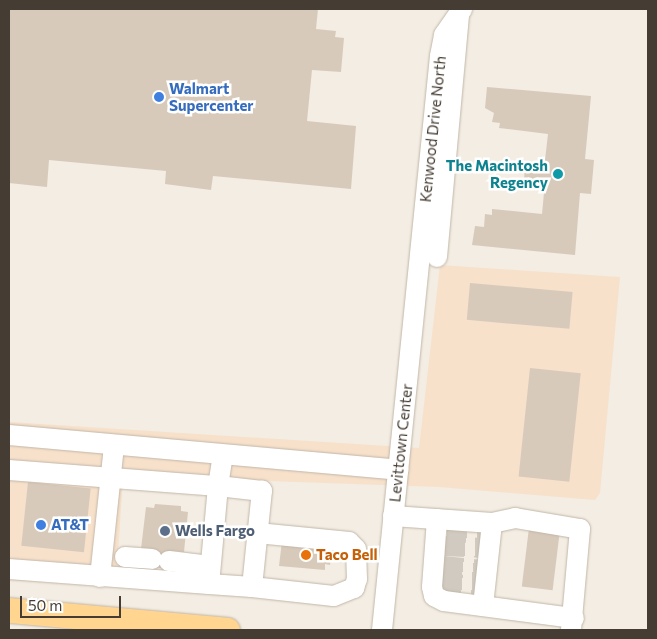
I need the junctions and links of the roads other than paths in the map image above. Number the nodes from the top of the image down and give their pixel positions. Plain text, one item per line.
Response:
1 (460, 11) edge
2 (429, 256) joint
3 (9, 435) edge
4 (114, 446) junction
5 (223, 455) junction
6 (9, 470) edge
7 (398, 470) junction
8 (109, 478) junction
9 (218, 486) junction
10 (394, 516) junction
11 (258, 532) junction
12 (440, 534) junction
13 (487, 538) junction
14 (125, 557) dead end
15 (9, 569) edge
16 (209, 575) junction
17 (100, 577) junction
18 (483, 584) junction
19 (252, 588) junction
20 (9, 610) edge
21 (573, 624) edge
22 (227, 630) edge
23 (382, 630) edge

1 - 2 street, Kenwood Drive North
2 - 7 street, Levittown Center
3 - 4 street
4 - 5 street
4 - 8 street
5 - 7 street
5 - 9 street
6 - 8 street
7 - 10 street, Levittown Center
8 - 9 street
8 - 17 street
9 - 11 street
9 - 16 street
10 - 12 street
10 - 23 street, Levittown Center
11 - 19 street
11 - 19 street
12 - 13 street
12 - 18 street
13 - 18 street
13 - 21 street
14 - 16 street
15 - 17 street
16 - 17 street
16 - 19 street
18 - 21 street
20 - 22 main road

